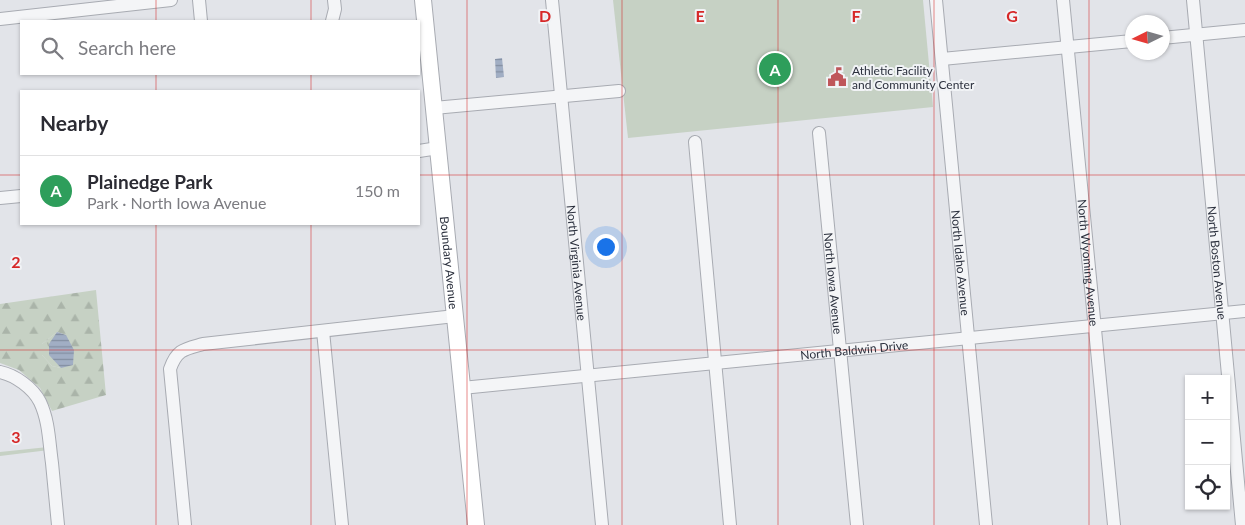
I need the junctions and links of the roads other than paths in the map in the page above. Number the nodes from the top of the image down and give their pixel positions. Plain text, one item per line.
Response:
1 (171, 0) edge
2 (199, 0) edge
3 (334, 0) edge
4 (423, 0) edge
5 (552, 0) edge
6 (936, 0) edge
7 (1063, 0) edge
8 (1193, 0) edge
9 (65, 6) edge
10 (0, 19) edge
11 (201, 20) edge
12 (332, 20) edge
13 (1245, 30) edge
14 (1196, 35) junction
15 (1170, 37) edge
16 (1125, 42) edge
17 (1067, 48) junction
18 (942, 59) junction
19 (619, 91) dead end
20 (561, 96) junction
21 (434, 108) junction
22 (819, 133) dead end
23 (695, 142) dead end
24 (438, 148) junction
25 (420, 151) edge
26 (20, 196) edge
27 (0, 198) edge
28 (1245, 312) edge
29 (1222, 314) junction
30 (455, 316) junction
31 (1094, 326) junction
32 (322, 331) junction
33 (968, 338) junction
34 (839, 351) junction
35 (715, 363) junction
36 (0, 372) edge
37 (588, 375) junction
38 (462, 388) junction
39 (58, 525) edge
40 (185, 525) edge
41 (342, 525) edge
42 (476, 525) edge
43 (602, 525) edge
44 (730, 525) edge
45 (857, 525) edge
46 (986, 525) edge
47 (1114, 525) edge
48 (1242, 525) edge

1 - 9 street
2 - 11 street
3 - 12 street
4 - 21 main road, Boundary Avenue
5 - 20 street, North Virginia Avenue
6 - 18 street, North Idaho Avenue
7 - 17 street, North Wyoming Avenue
8 - 14 street, North Boston Avenue
9 - 10 street
13 - 14 street
14 - 15 street
14 - 29 street, North Boston Avenue
16 - 17 street
17 - 18 street
17 - 31 street, North Wyoming Avenue
18 - 33 street, North Idaho Avenue
19 - 20 street
20 - 21 street
20 - 37 street, North Virginia Avenue
21 - 24 main road, Boundary Avenue
22 - 34 street, North Iowa Avenue
23 - 35 street
24 - 25 street
24 - 30 main road, Boundary Avenue
26 - 27 street
28 - 29 street, North Baldwin Drive
29 - 31 street, North Baldwin Drive
29 - 48 street, North Boston Avenue
30 - 32 street
30 - 38 main road, Boundary Avenue
31 - 33 street, North Baldwin Drive
31 - 47 street, North Wyoming Avenue
32 - 40 street
32 - 41 street
33 - 34 street, North Baldwin Drive
33 - 46 street, North Idaho Avenue
34 - 35 street, North Baldwin Drive
34 - 45 street, North Iowa Avenue
35 - 37 street, North Baldwin Drive
35 - 44 street
36 - 39 street
37 - 38 street, North Baldwin Drive
37 - 43 street, North Virginia Avenue
38 - 42 main road, Boundary Avenue

